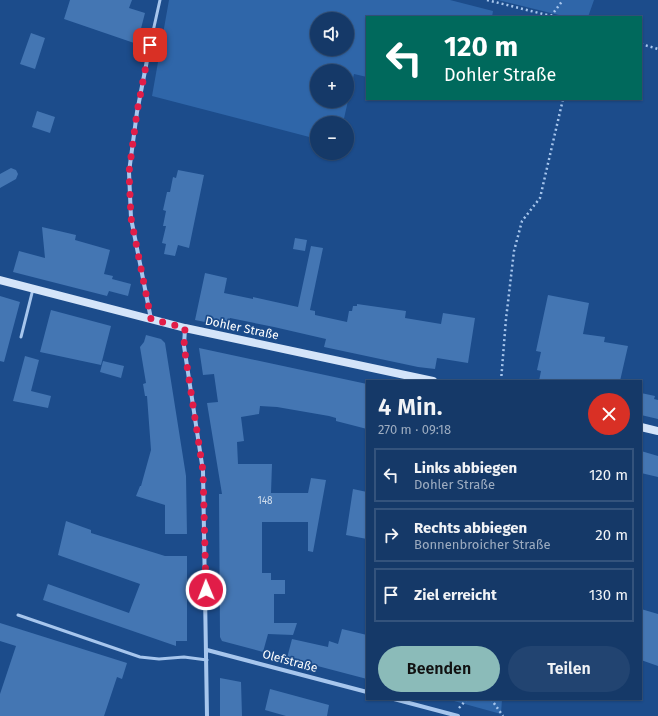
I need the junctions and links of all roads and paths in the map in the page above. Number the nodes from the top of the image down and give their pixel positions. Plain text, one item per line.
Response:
1 (160, 0) edge
2 (487, 0) edge
3 (563, 0) edge
4 (551, 16) joint
5 (642, 44) edge
6 (150, 45) joint
7 (658, 49) edge
8 (563, 100) edge
9 (0, 280) edge
10 (33, 289) junction
11 (151, 319) junction
12 (185, 328) junction
13 (20, 337) dead end
14 (428, 380) edge
15 (501, 380) edge
16 (642, 427) edge
17 (658, 430) edge
18 (18, 615) dead end
19 (207, 650) junction
20 (207, 660) junction
21 (366, 692) edge
22 (398, 700) edge
23 (492, 700) edge
24 (207, 716) edge
25 (458, 716) edge
26 (503, 716) edge

1 - 6 lane
2 - 4 path
3 - 4 path
5 - 7 path
6 - 11 street
8 - 15 path
9 - 10 main road, Dohler Straße
10 - 11 main road, Dohler Straße
10 - 13 lane
11 - 12 main road, Dohler Straße
12 - 14 main road, Dohler Straße
12 - 19 street
16 - 17 main road
18 - 20 lane
19 - 20 street
19 - 21 street, Olefstraße
20 - 24 street
22 - 25 street
23 - 26 path

